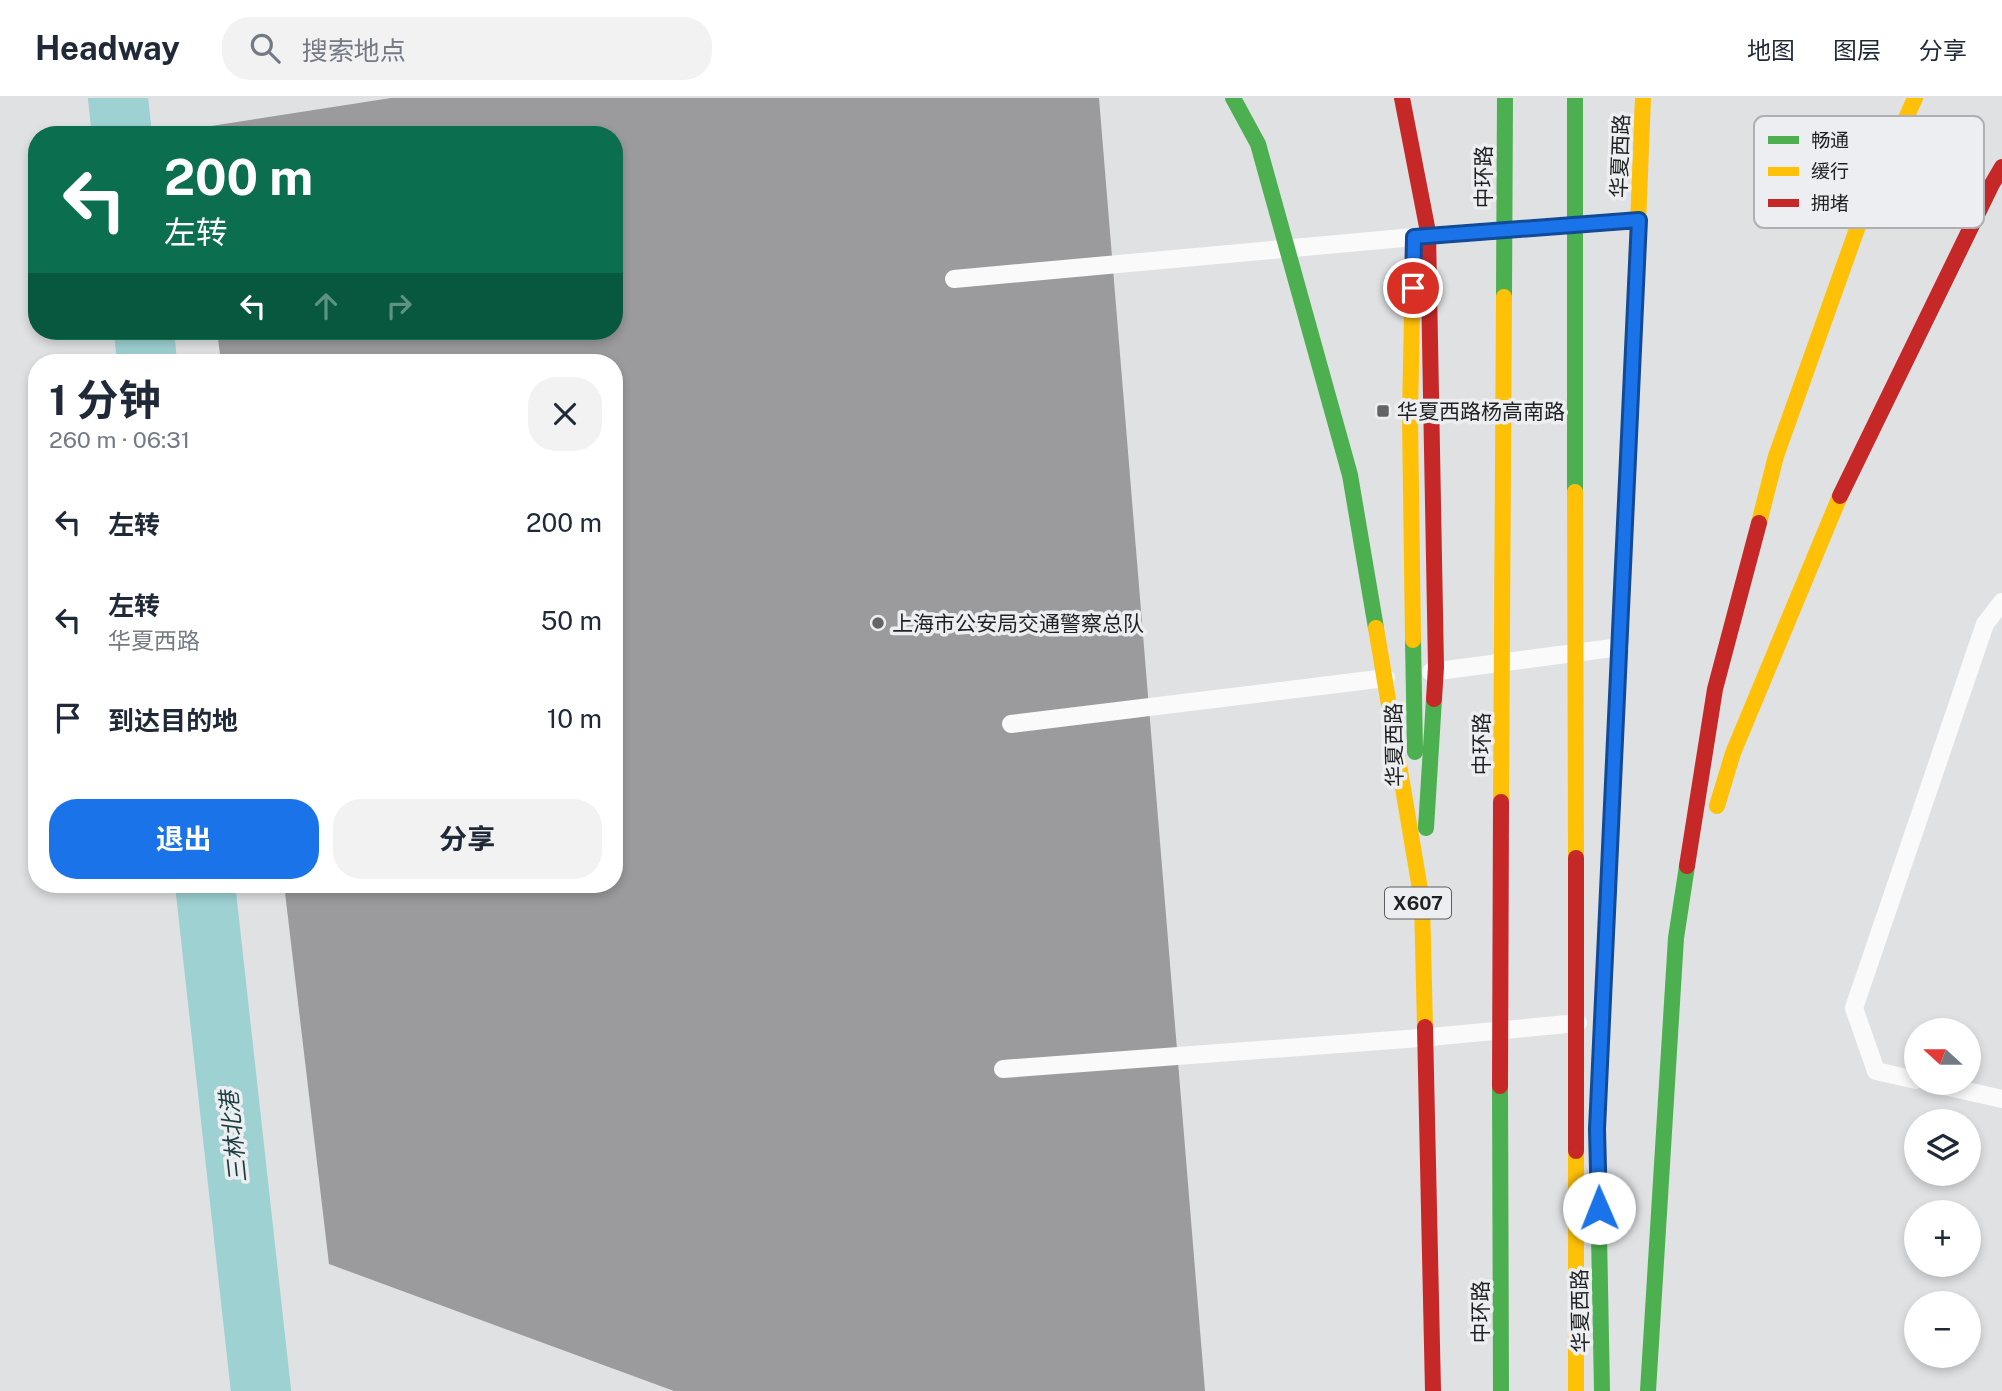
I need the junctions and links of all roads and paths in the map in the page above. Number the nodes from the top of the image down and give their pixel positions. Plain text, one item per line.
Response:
1 (1233, 98) edge
2 (1402, 98) edge
3 (1416, 98) edge
4 (1505, 98) edge
5 (1575, 98) edge
6 (1643, 98) edge
7 (1915, 98) edge
8 (1907, 116) edge
9 (2002, 167) edge
10 (1984, 200) edge
11 (1639, 220) junction
12 (1857, 228) edge
13 (1971, 228) edge
14 (1414, 237) junction
15 (1413, 278) dead end
16 (954, 279) dead end
17 (1413, 305) dead end
18 (2002, 602) edge
19 (1619, 647) junction
20 (1414, 674) junction
21 (1011, 724) dead end
22 (1422, 901) junction
23 (1676, 939) junction
24 (1602, 1021) junction
25 (1420, 1038) junction
26 (1003, 1069) dead end
27 (1904, 1077) edge
28 (1981, 1094) edge
29 (2002, 1099) edge
30 (1425, 1391) edge
31 (1433, 1391) edge
32 (1501, 1391) edge
33 (1576, 1391) edge
34 (1602, 1391) edge
35 (1648, 1391) edge

1 - 22 main road
2 - 22 main road
3 - 14 main road
4 - 32 main road, 中环路
5 - 33 main road
6 - 11 main road, 华夏西路
7 - 8 main road
9 - 10 main road
11 - 14 lane
11 - 19 main road, 华夏西路
12 - 23 main road
13 - 23 main road
14 - 15 main road
14 - 16 lane
17 - 20 main road, 华夏西路 / X607
18 - 27 lane
19 - 20 lane
19 - 24 main road, 华夏西路
20 - 21 lane
20 - 25 main road, 华夏西路 / X607
22 - 31 main road
23 - 35 main road
24 - 25 lane
24 - 34 main road, 华夏西路
25 - 26 lane
25 - 30 main road, 华夏西路 / X607
28 - 29 lane

